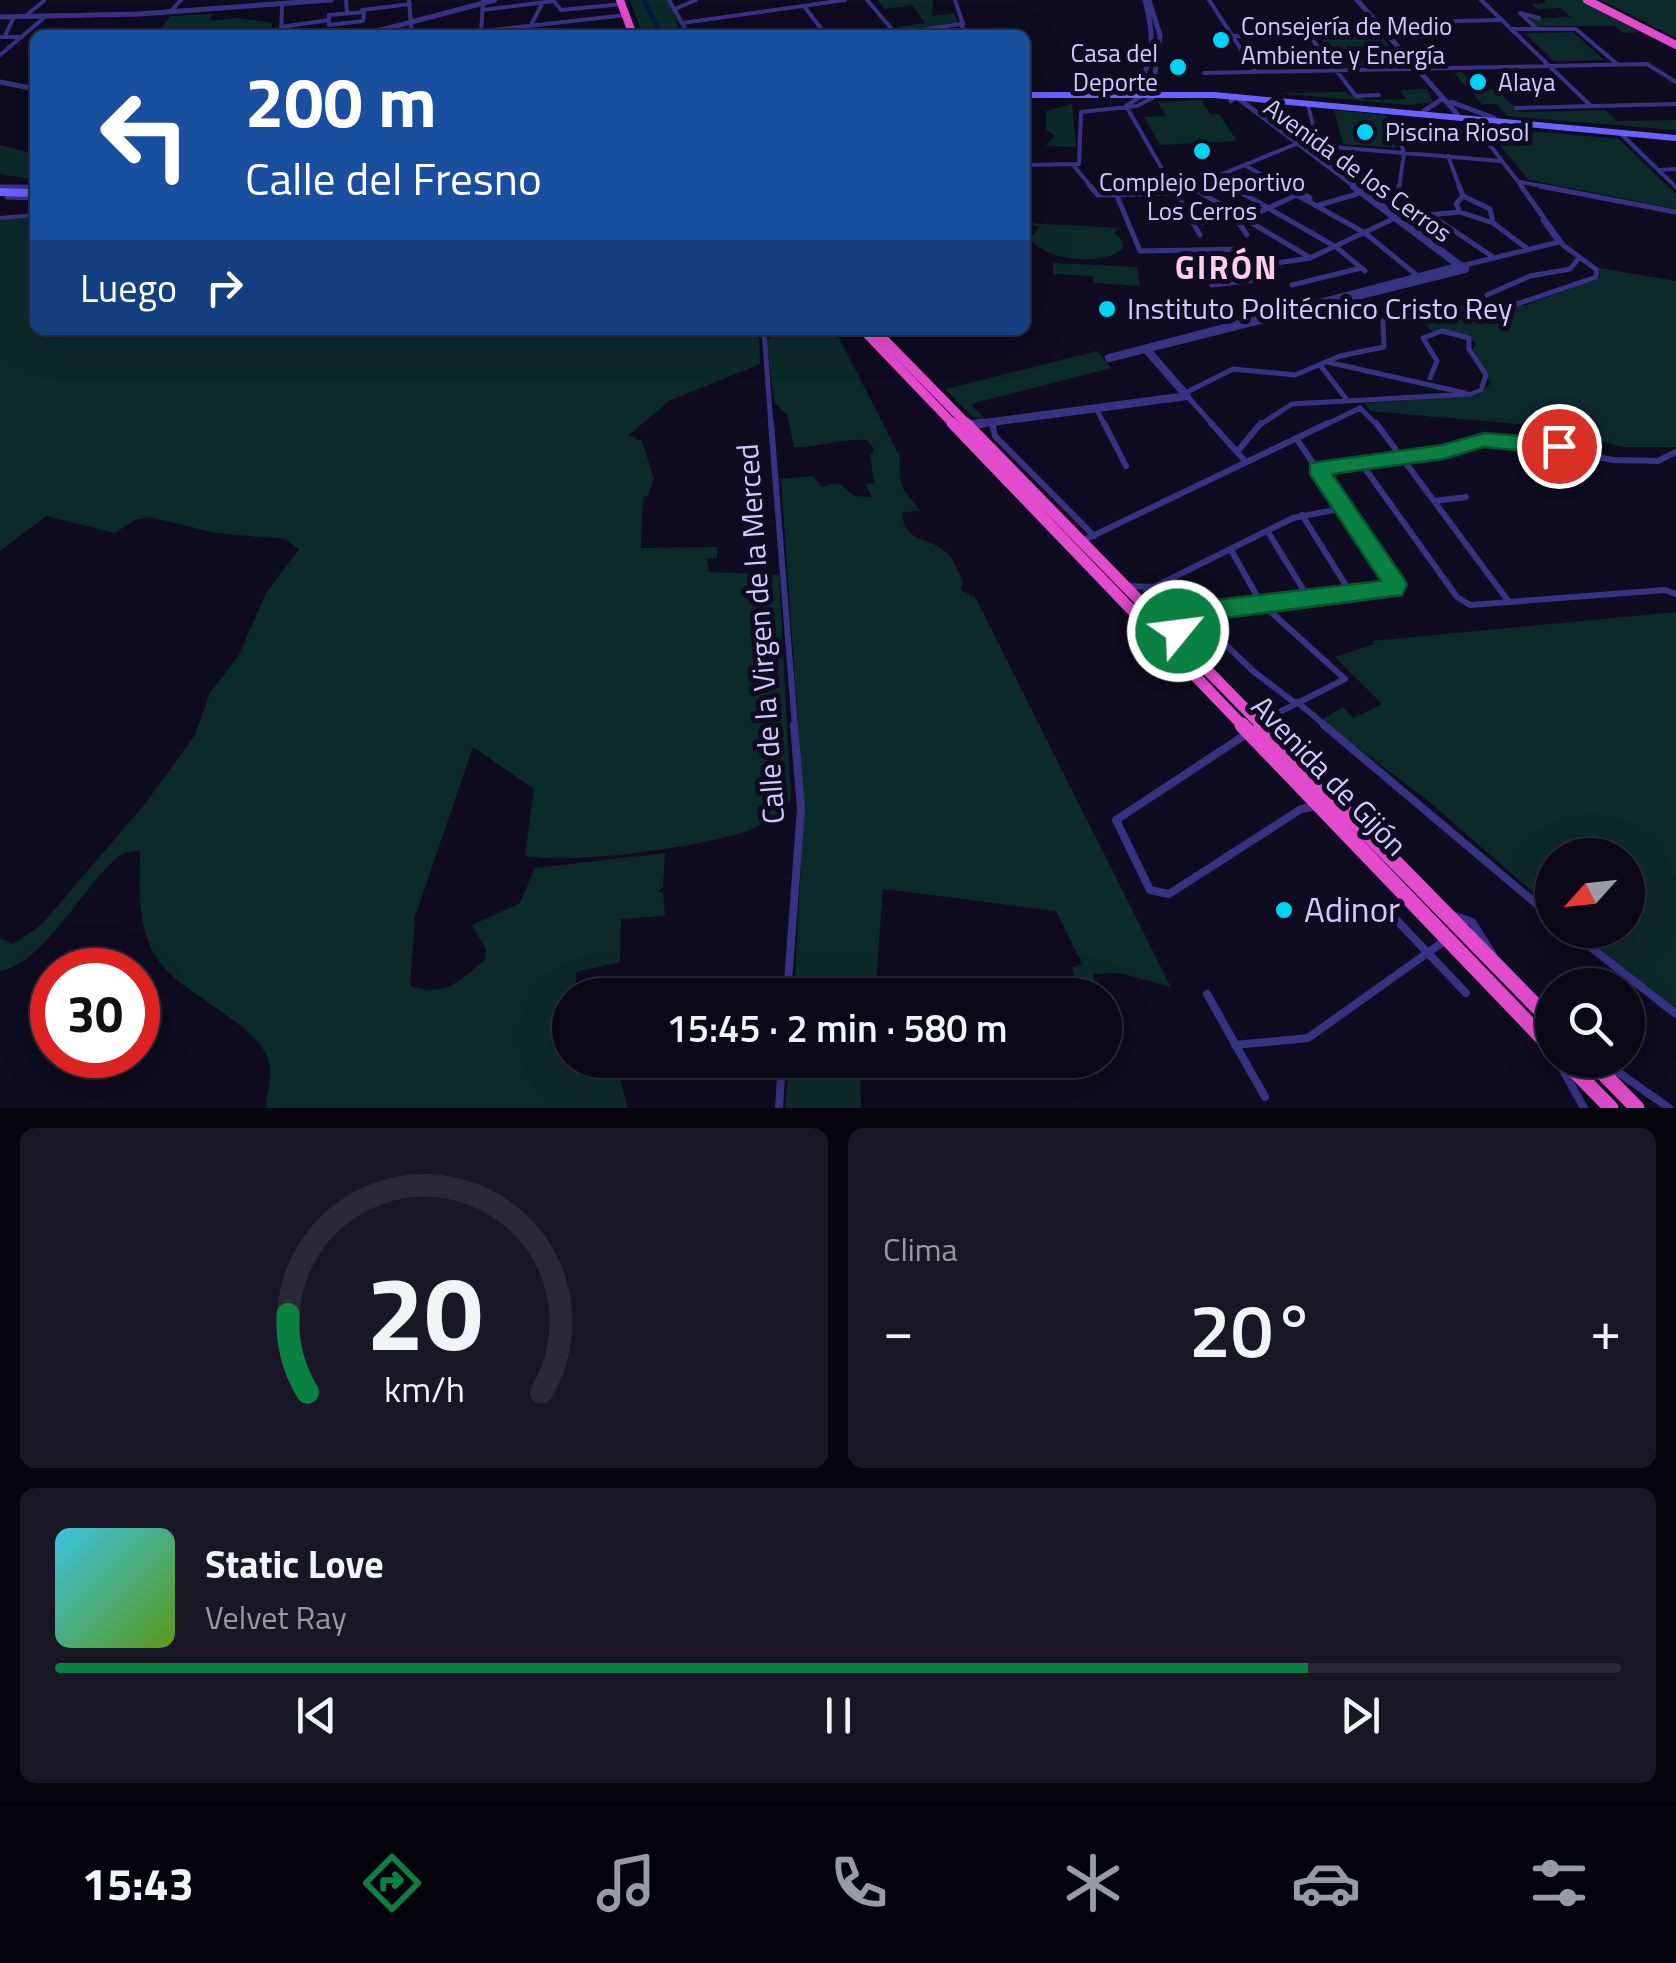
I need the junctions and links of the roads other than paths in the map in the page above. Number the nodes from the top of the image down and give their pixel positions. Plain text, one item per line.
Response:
1 (181, 0) edge
2 (224, 0) edge
3 (334, 0) edge
4 (346, 0) edge
5 (495, 0) edge
6 (553, 0) edge
7 (563, 0) edge
8 (696, 0) edge
9 (845, 0) edge
10 (867, 0) edge
11 (955, 0) edge
12 (1147, 0) edge
13 (1209, 0) edge
14 (1359, 0) edge
15 (1481, 0) edge
16 (1587, 0) edge
17 (1597, 0) edge
18 (44, 1) edge
19 (622, 1) edge
20 (410, 2) edge
21 (543, 2) edge
22 (300, 3) junction
23 (483, 4) edge
24 (273, 5) junction
25 (674, 5) edge
26 (804, 6) junction
27 (282, 7) junction
28 (215, 9) junction
29 (359, 10) junction
30 (170, 12) junction
31 (348, 12) junction
32 (626, 15) junction
33 (24, 16) junction
34 (46, 16) junction
35 (0, 17) edge
36 (14, 17) junction
37 (1539, 18) dead end
38 (328, 20) junction
39 (414, 20) junction
40 (1499, 20) dead end
41 (532, 23) junction
42 (682, 23) junction
43 (346, 24) junction
44 (964, 24) junction
45 (1382, 24) junction
46 (506, 26) junction
47 (281, 27) joint
48 (1537, 29) junction
49 (347, 30) edge
50 (379, 30) edge
51 (413, 30) edge
52 (481, 30) edge
53 (489, 30) edge
54 (506, 30) edge
55 (533, 30) edge
56 (633, 30) edge
57 (633, 30) edge
58 (686, 30) edge
59 (822, 30) edge
60 (893, 30) edge
61 (923, 30) edge
62 (967, 30) edge
63 (1512, 30) junction
64 (2, 36) edge
65 (22, 36) junction
66 (1232, 36) junction
67 (1676, 42) edge
68 (0, 56) edge
69 (1617, 64) junction
70 (1550, 66) junction
71 (1419, 69) junction
72 (1337, 71) junction
73 (1256, 72) junction
74 (1204, 74) dead end
75 (0, 82) edge
76 (1676, 82) edge
77 (30, 88) edge
78 (1155, 90) junction
79 (1112, 91) junction
80 (1184, 91) junction
81 (1030, 93) edge
82 (1136, 93) junction
83 (1379, 95) dead end
84 (1234, 98) junction
85 (1442, 99) junction
86 (1307, 101) junction
87 (1451, 102) junction
88 (1676, 104) edge
89 (1591, 106) junction
90 (1516, 108) dead end
91 (1424, 111) junction
92 (1459, 116) junction
93 (1494, 118) junction
94 (1394, 120) dead end
95 (1481, 121) junction
96 (1601, 128) junction
97 (1638, 132) junction
98 (1399, 133) junction
99 (1621, 134) junction
100 (1676, 136) edge
101 (1480, 139) junction
102 (1294, 145) junction
103 (1318, 146) junction
104 (1404, 153) junction
105 (1448, 156) junction
106 (1499, 161) junction
107 (1030, 165) edge
108 (1074, 166) junction
109 (1244, 166) junction
110 (1659, 170) junction
111 (1676, 170) edge
112 (1217, 178) junction
113 (1516, 182) junction
114 (1676, 187) edge
115 (1193, 188) junction
116 (1288, 190) junction
117 (4, 193) edge
118 (30, 193) edge
119 (1177, 194) junction
120 (1357, 194) junction
121 (1297, 195) junction
122 (1117, 196) junction
123 (1463, 196) junction
124 (1307, 201) junction
125 (1316, 206) junction
126 (0, 207) edge
127 (1269, 208) junction
128 (1460, 212) junction
129 (1676, 212) edge
130 (30, 215) edge
131 (1431, 215) junction
132 (1397, 216) junction
133 (0, 218) edge
134 (1241, 219) junction
135 (1193, 223) junction
136 (1493, 224) junction
137 (1365, 233) junction
138 (1200, 235) dead end
139 (1247, 236) dead end
140 (1561, 243) junction
141 (1336, 247) junction
142 (1528, 249) junction
143 (1310, 258) junction
144 (1494, 258) junction
145 (1578, 258) junction
146 (1256, 266) junction
147 (1592, 267) joint
148 (1461, 268) junction
149 (1419, 277) junction
150 (1212, 285) dead end
151 (1292, 286) dead end
152 (1487, 295) dead end
153 (764, 335) edge
154 (868, 335) edge
155 (880, 335) edge
156 (1146, 349) junction
157 (1324, 364) junction
158 (1430, 378) dead end
159 (913, 382) junction
160 (1446, 389) junction
161 (1186, 394) junction
162 (1471, 394) junction
163 (1448, 398) junction
164 (1351, 400) junction
165 (1096, 408) junction
166 (1360, 408) junction
167 (992, 422) junction
168 (970, 425) junction
169 (1296, 438) junction
170 (1237, 452) junction
171 (1676, 452) edge
172 (1405, 457) junction
173 (1246, 462) junction
174 (1360, 463) junction
175 (1126, 466) dead end
176 (1317, 468) junction
177 (1009, 483) junction
178 (1466, 496) dead end
179 (1434, 501) junction
180 (1344, 508) junction
181 (1302, 515) junction
182 (1268, 531) junction
183 (1088, 538) junction
184 (1231, 550) junction
185 (1126, 585) junction
186 (1144, 588) junction
187 (1394, 589) joint
188 (1676, 594) edge
189 (1352, 595) junction
190 (1308, 599) junction
191 (1510, 603) junction
192 (1261, 604) junction
193 (1196, 616) junction
194 (1177, 624) junction
195 (1210, 672) junction
196 (1296, 702) junction
197 (1254, 728) junction
198 (1320, 806) junction
199 (1535, 903) edge
200 (1386, 910) dead end
201 (1447, 938) junction
202 (1593, 948) edge
203 (1428, 952) junction
204 (788, 978) edge
205 (1466, 993) dead end
206 (1207, 994) dead end
207 (1535, 1005) edge
208 (1676, 1014) edge
209 (1535, 1030) edge
210 (1235, 1045) junction
211 (781, 1078) edge
212 (1570, 1078) edge
213 (1580, 1078) edge
214 (1608, 1078) edge
215 (1626, 1078) edge
216 (1265, 1097) dead end
217 (779, 1108) edge
218 (1584, 1108) edge
219 (1611, 1108) edge
220 (1637, 1108) edge
221 (1669, 1108) edge

1 - 30 street
2 - 28 street
3 - 22 street
3 - 27 street
4 - 31 street
5 - 23 street
6 - 7 street
6 - 19 street
6 - 21 street
8 - 25 street
9 - 26 street
10 - 60 street
11 - 44 street
12 - 78 street
12 - 82 street
13 - 66 street
14 - 45 street
14 - 71 street
15 - 63 street
16 - 67 highway
17 - 67 highway
18 - 33 street
19 - 32 highway
19 - 56 highway
20 - 29 street
20 - 39 street
21 - 23 street
21 - 41 street
22 - 24 street
22 - 27 street
23 - 39 street
23 - 52 street
24 - 27 street
24 - 28 street
25 - 42 street
26 - 42 street
26 - 59 street
27 - 47 street
28 - 30 street
29 - 31 street
29 - 43 street
30 - 34 street
31 - 38 street
32 - 41 street
32 - 57 highway
33 - 34 street
33 - 36 street
34 - 65 street
35 - 36 street
36 - 64 street
37 - 48 street
38 - 43 street
38 - 47 street
39 - 50 street
39 - 51 street
40 - 45 street
41 - 46 street
41 - 55 street
42 - 58 street
43 - 49 street
44 - 61 street
44 - 62 street
45 - 71 street
46 - 53 street
46 - 54 street
48 - 63 street
48 - 69 street
63 - 70 street
64 - 65 street
65 - 68 street
66 - 72 street
66 - 73 street
69 - 70 street
69 - 76 street
70 - 71 street
70 - 89 street
71 - 72 street
71 - 85 street
71 - 87 street
72 - 73 street
72 - 83 street
73 - 74 street
75 - 77 street
78 - 80 main road
78 - 80 main road
78 - 82 main road
78 - 82 street
79 - 81 main road
79 - 82 main road
79 - 82 main road
80 - 84 main road
82 - 108 street
82 - 119 street
84 - 86 main road
84 - 86 main road
84 - 102 street, Avenida de los Cerros
85 - 91 street
85 - 92 street
86 - 91 main road
86 - 92 main road
86 - 103 street
87 - 92 street
87 - 93 street
88 - 89 street
89 - 90 street
91 - 92 main road
92 - 93 main road
92 - 95 main road
92 - 101 street
93 - 96 main road
94 - 98 street
95 - 99 main road
95 - 106 street
96 - 97 main road
96 - 99 main road
97 - 99 main road
97 - 100 main road
98 - 101 street
98 - 104 street
99 - 100 main road
99 - 110 street
101 - 106 street
102 - 103 street
102 - 109 street
102 - 120 street, Avenida de los Cerros
102 - 132 street, Avenida de los Cerros
103 - 104 street
104 - 105 street
104 - 132 street
105 - 106 street
105 - 123 street
106 - 113 street
107 - 108 street
108 - 122 street
109 - 112 street
109 - 116 street
110 - 111 street
110 - 114 street
112 - 115 street
112 - 127 street
113 - 129 street
113 - 140 street
115 - 119 street
115 - 134 street
116 - 121 street
116 - 124 street
117 - 118 main road
117 - 126 street
119 - 122 street
119 - 135 street
120 - 125 street
120 - 132 street, Avenida de los Cerros
121 - 124 street
121 - 127 street
122 - 146 street
123 - 128 street
123 - 136 street
124 - 125 street
125 - 137 street
127 - 134 street
127 - 141 street
128 - 131 street
128 - 136 street
130 - 133 street
131 - 132 street
131 - 144 street
132 - 137 street
132 - 148 street, Avenida de los Cerros
134 - 135 street
134 - 139 street
134 - 143 street
135 - 138 street
136 - 142 street
137 - 141 street
137 - 149 street
140 - 142 street
140 - 145 street
140 - 148 street
141 - 143 street
141 - 151 street
142 - 144 street
143 - 146 street
144 - 148 street
145 - 147 street
145 - 152 street
146 - 150 street
147 - 157 street
148 - 149 street
148 - 156 street
149 - 156 street
153 - 204 street, Calle de la Virgen de la Merced
154 - 159 highway, Avenida de Gijón
155 - 168 highway, Avenida de Gijón
156 - 161 street
157 - 160 street
157 - 161 street
157 - 164 street
158 - 162 street
159 - 168 highway
159 - 177 highway, Avenida de Gijón
160 - 162 street
160 - 163 street
161 - 165 street
161 - 170 street
162 - 163 street
163 - 164 street
164 - 166 street
164 - 170 street
165 - 167 street
165 - 175 street
166 - 169 street
166 - 172 street
167 - 168 street
167 - 183 street, Avenida de Gijón
168 - 177 highway
168 - 183 highway, Avenida de Gijón
169 - 173 street
169 - 176 street
170 - 173 street
171 - 172 street
172 - 174 street
172 - 179 street
173 - 183 street
174 - 176 street
174 - 191 street
176 - 180 street
177 - 197 highway, Avenida de Gijón
178 - 179 street
179 - 191 street
180 - 181 street
180 - 187 street
181 - 182 street
181 - 189 street
182 - 184 street
182 - 190 street
183 - 185 highway, Avenida de Gijón
184 - 186 street
184 - 192 street
185 - 186 street
185 - 195 highway, Avenida de Gijón
186 - 194 street, Avenida de Gijón
187 - 189 street
188 - 191 street
189 - 190 street
190 - 192 street
192 - 193 street
192 - 196 street
193 - 194 street
193 - 196 street
194 - 195 street, Avenida de Gijón
195 - 197 highway, Avenida de Gijón
196 - 197 street
196 - 199 street
197 - 198 highway, Avenida de Gijón
197 - 198 street
197 - 207 highway, Avenida de Gijón
198 - 201 highway, Avenida de Gijón
200 - 203 street
201 - 203 street
201 - 209 highway, Avenida de Gijón
202 - 208 street
203 - 205 street
203 - 210 street
206 - 210 street
210 - 216 street
211 - 217 street
212 - 218 street
213 - 219 highway
214 - 220 highway
215 - 221 street

